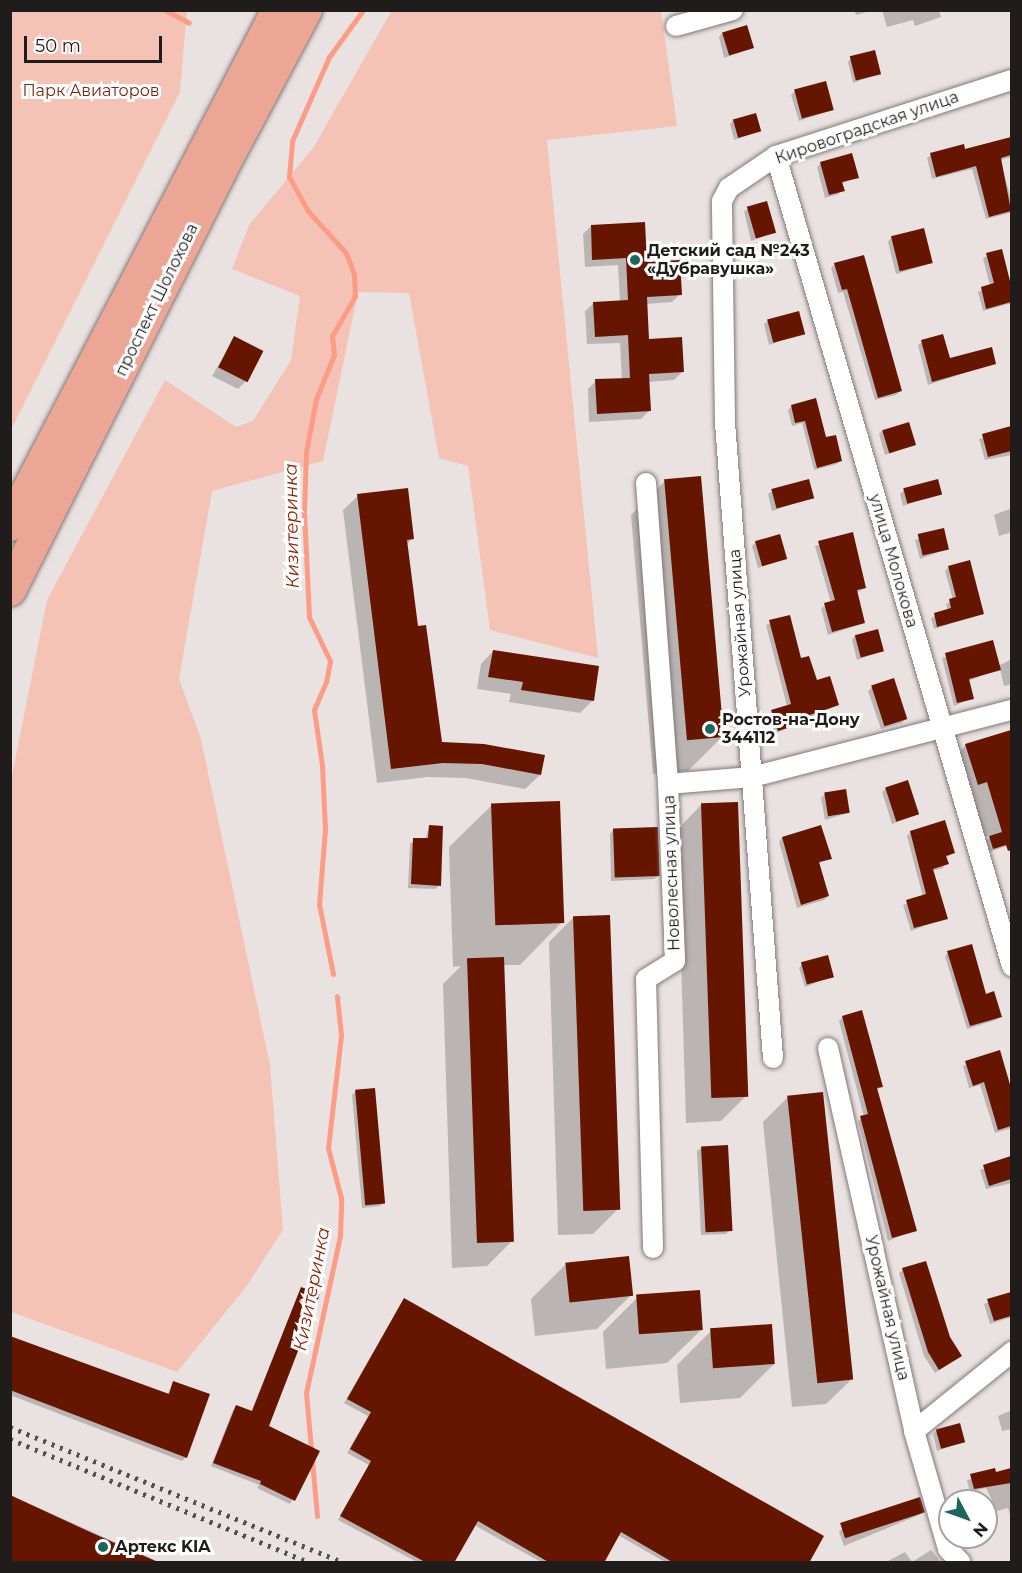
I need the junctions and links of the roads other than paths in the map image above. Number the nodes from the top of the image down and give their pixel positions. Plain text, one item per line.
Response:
1 (278, 10) edge
2 (306, 10) edge
3 (733, 10) edge
4 (676, 26) dead end
5 (1011, 80) edge
6 (777, 156) junction
7 (729, 188) joint
8 (646, 483) dead end
9 (10, 525) edge
10 (10, 590) edge
11 (1011, 710) edge
12 (942, 731) junction
13 (752, 777) junction
14 (668, 784) junction
15 (1011, 966) edge
16 (828, 1048) dead end
17 (773, 1058) dead end
18 (653, 1248) dead end
19 (1011, 1352) edge
20 (914, 1431) junction
21 (960, 1563) edge

1 - 9 main road, проспект Шолохова
2 - 10 main road, проспект Шолохова
3 - 4 street
5 - 6 street, Кировоградская улица
6 - 7 street, Кировоградская улица
6 - 12 street, улица Молокова
7 - 13 street, Урожайная улица
8 - 14 street, Новолесная улица
11 - 12 street
12 - 13 street
12 - 15 street, улица Молокова
13 - 14 street
13 - 17 street, Урожайная улица
14 - 18 street, Новолесная улица
16 - 20 street, Урожайная улица
19 - 20 street
20 - 21 street, Урожайная улица

